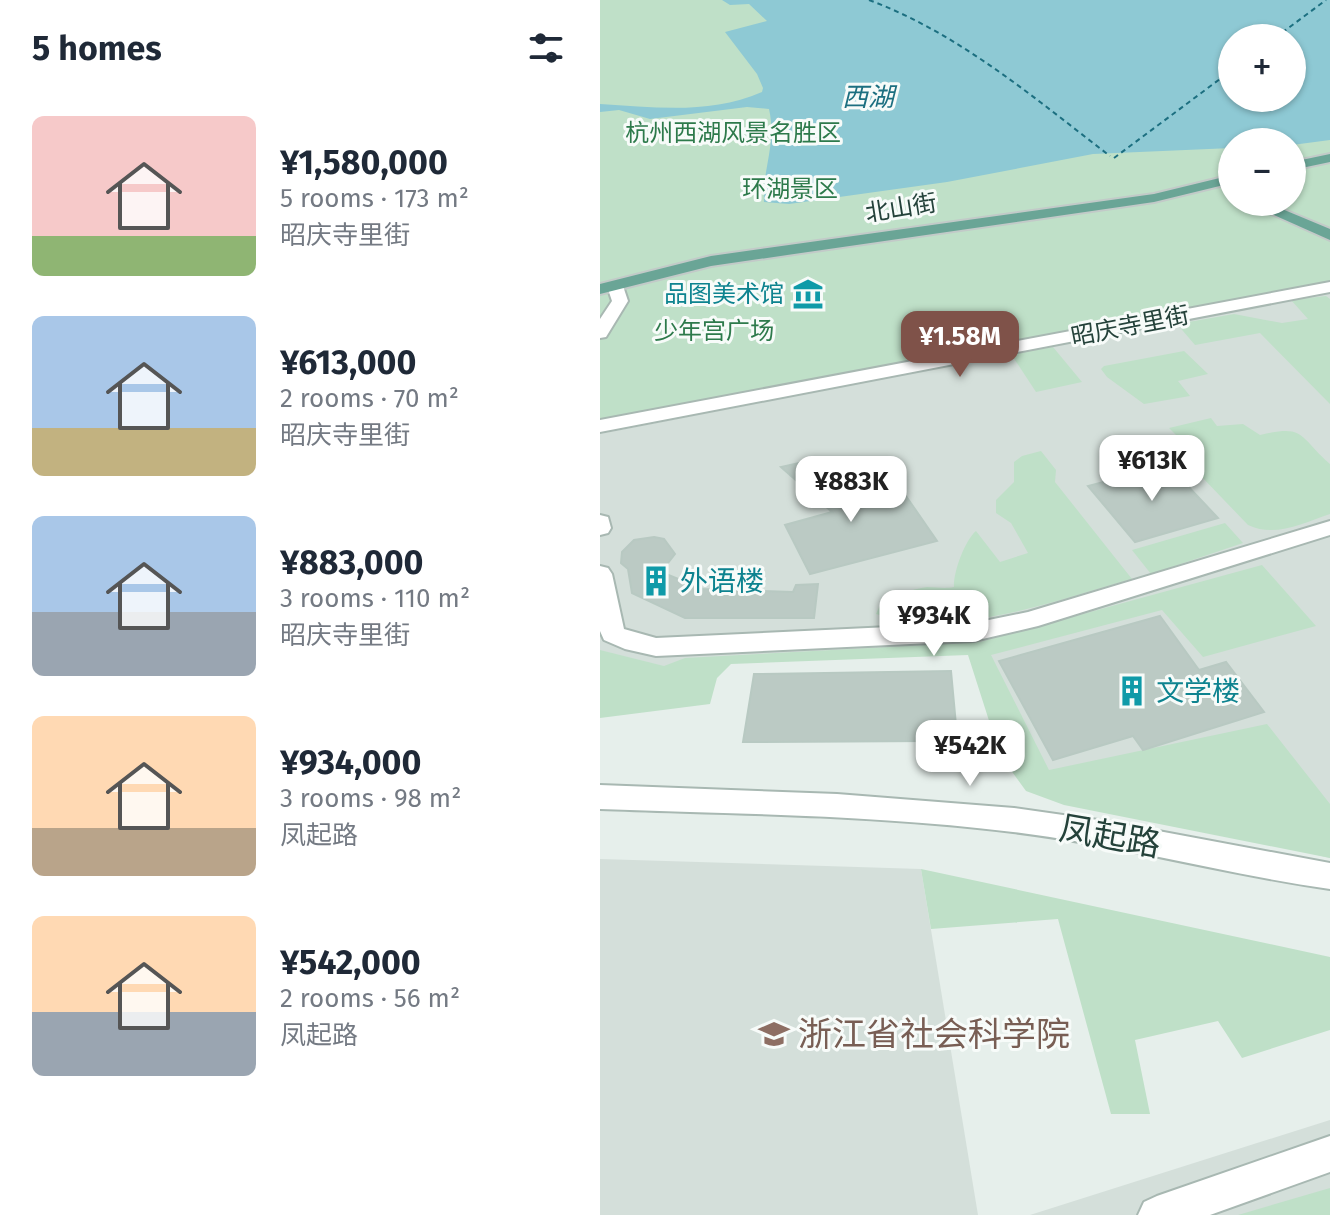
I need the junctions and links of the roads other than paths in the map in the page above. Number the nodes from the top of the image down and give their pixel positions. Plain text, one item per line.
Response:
1 (1330, 158) edge
2 (1306, 163) edge
3 (1218, 182) edge
4 (1211, 183) junction
5 (1218, 186) edge
6 (1285, 216) edge
7 (1330, 235) edge
8 (604, 281) edge
9 (1330, 287) edge
10 (600, 333) edge
11 (601, 429) edge
12 (600, 522) edge
13 (600, 528) edge
14 (1330, 528) edge
15 (600, 574) edge
16 (600, 797) edge
17 (1330, 876) edge
18 (1330, 1154) edge
19 (1157, 1215) edge

1 - 2 main road
3 - 4 main road, 北山街
4 - 5 main road
4 - 8 main road, 北山街
4 - 8 main road, 北山街
6 - 7 main road
8 - 10 street
9 - 11 street, 昭庆寺里街
12 - 13 street
14 - 15 street
16 - 17 street, 凤起路
18 - 19 street

